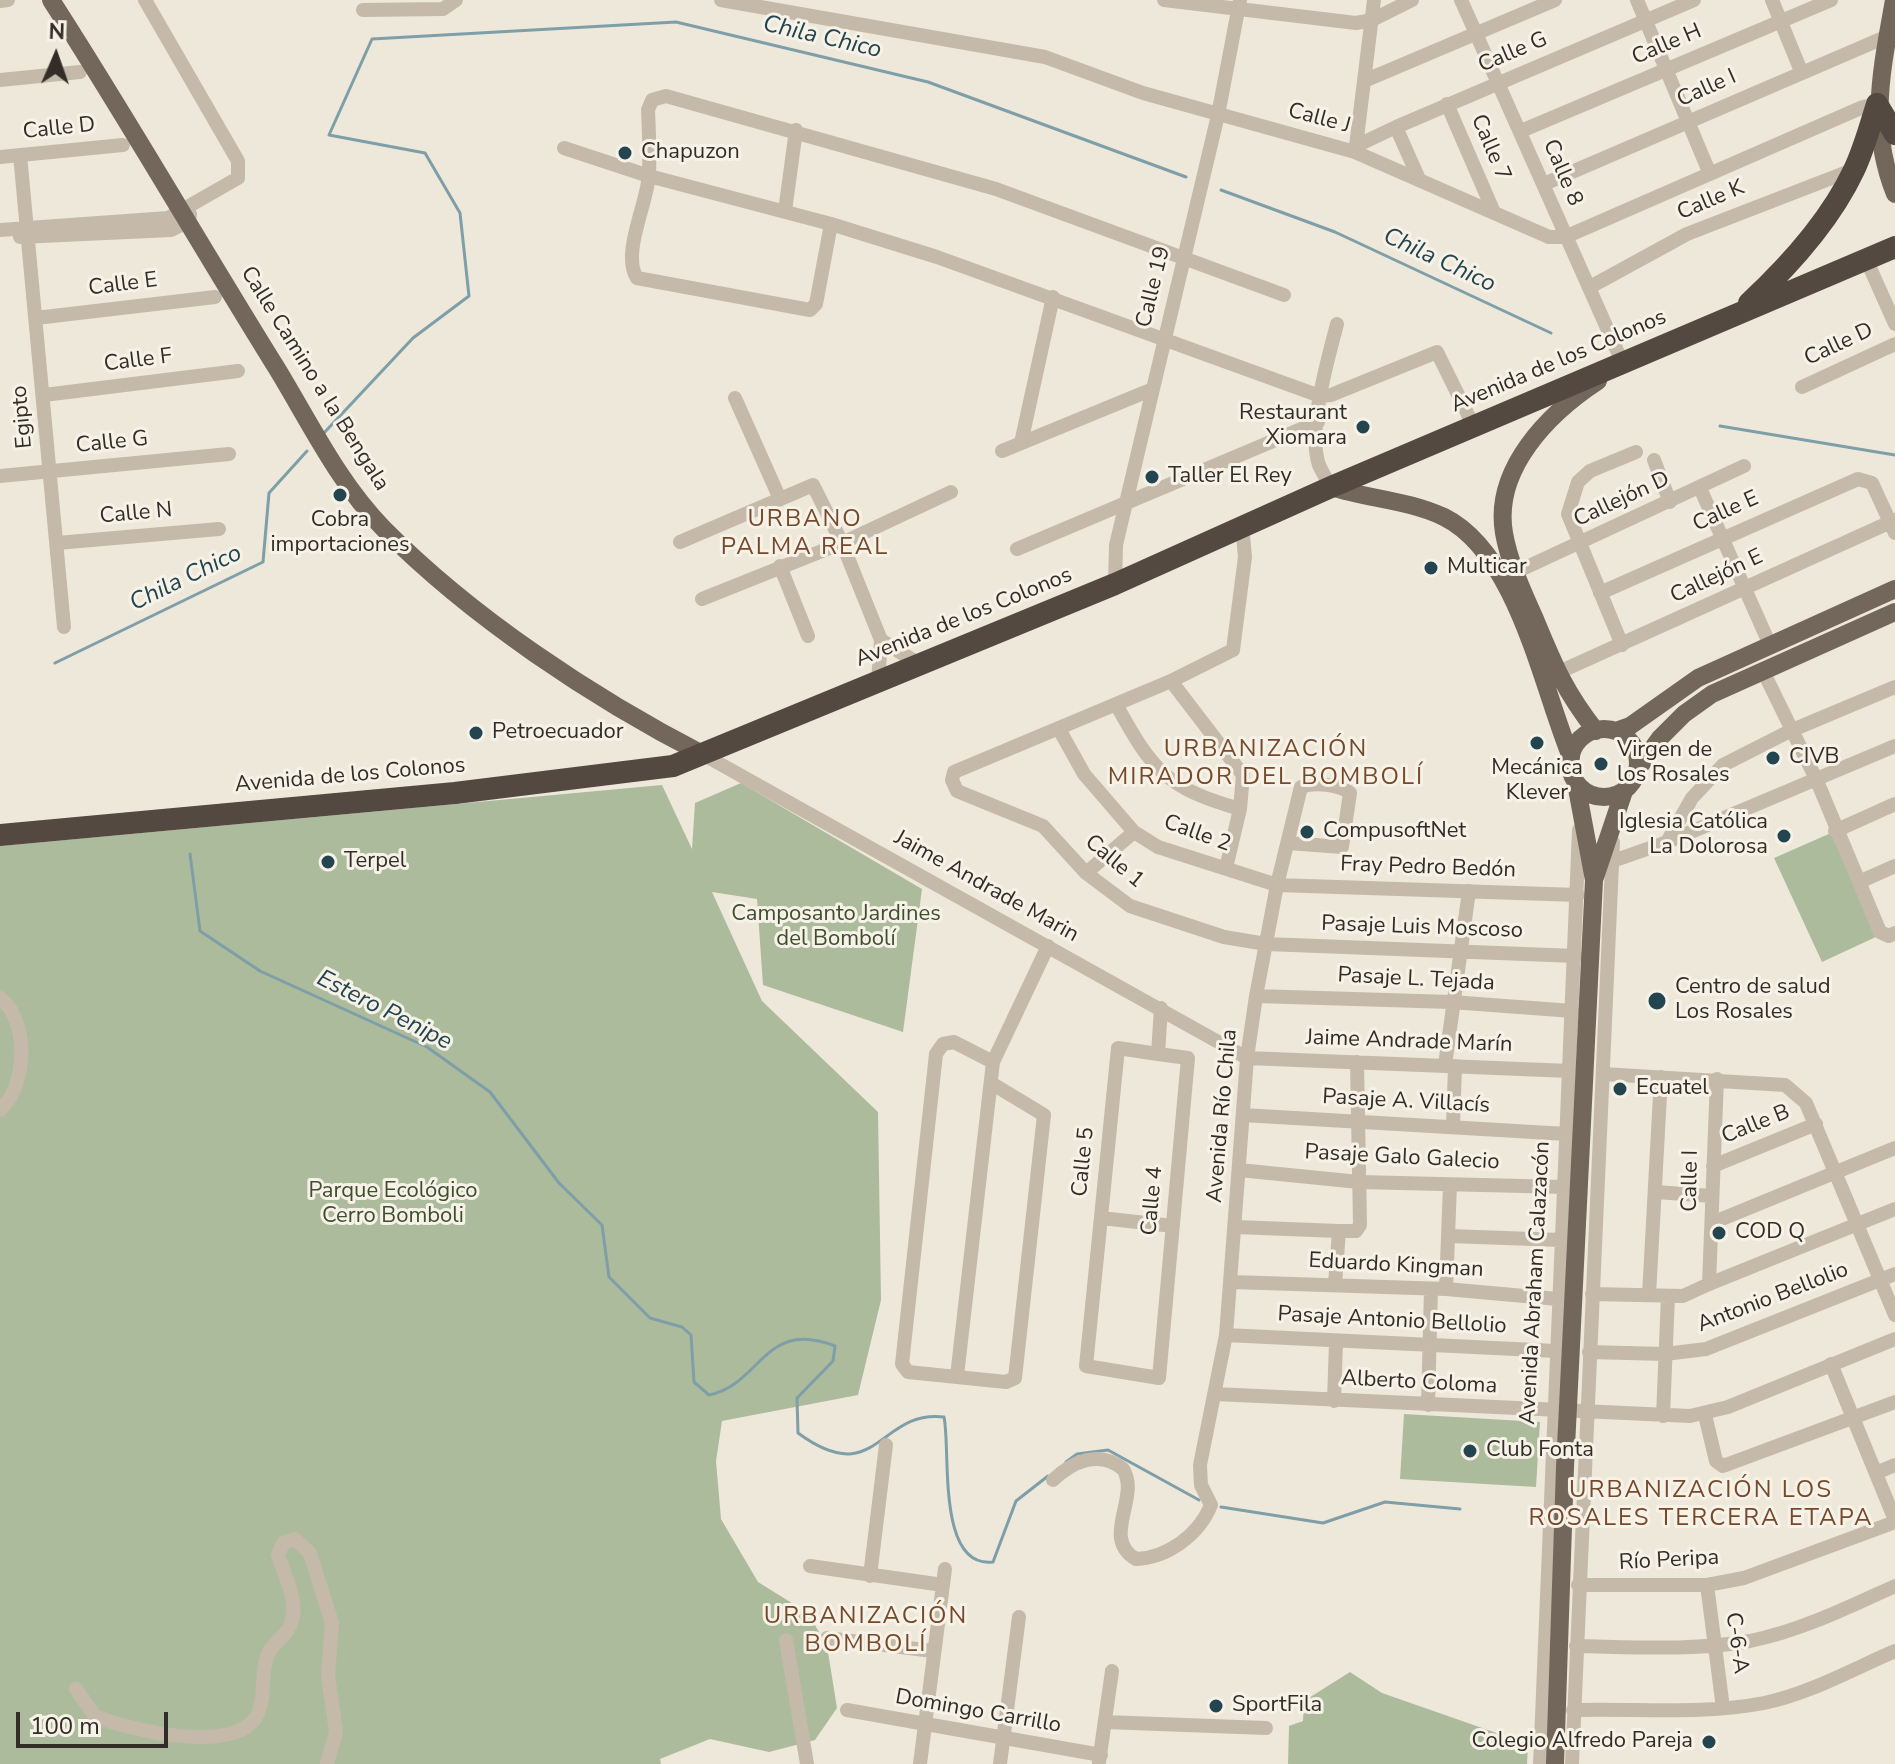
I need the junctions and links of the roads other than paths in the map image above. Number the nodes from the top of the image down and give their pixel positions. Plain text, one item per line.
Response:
1 (8, 0) edge
2 (51, 0) edge
3 (145, 0) edge
4 (456, 0) edge
5 (721, 0) edge
6 (1164, 0) edge
7 (1374, 0) edge
8 (1412, 0) edge
9 (1461, 0) edge
10 (1555, 0) edge
11 (1637, 0) edge
12 (1694, 0) edge
13 (1772, 0) edge
14 (1831, 0) edge
15 (1894, 0) edge
16 (0, 1) edge
17 (1239, 4) edge
18 (807, 6) edge
19 (363, 10) dead end
20 (1372, 20) junction
21 (1647, 20) junction
22 (1780, 22) junction
23 (1476, 35) junction
24 (1888, 36) junction
25 (1890, 62) edge
26 (1666, 69) junction
27 (1801, 71) junction
28 (80, 72) dead end
29 (0, 80) edge
30 (1364, 81) junction
31 (1498, 83) junction
32 (1447, 104) junction
33 (1877, 104) junction
34 (1218, 115) junction
35 (1688, 121) junction
36 (1396, 127) junction
37 (796, 130) junction
38 (1521, 131) junction
39 (1895, 134) edge
40 (123, 145) dead end
41 (564, 148) dead end
42 (1356, 149) junction
43 (20, 155) junction
44 (0, 157) edge
45 (1855, 169) junction
46 (1710, 174) junction
47 (649, 176) junction
48 (1419, 179) junction
49 (1544, 184) junction
50 (1895, 194) edge
51 (1493, 210) junction
52 (785, 211) junction
53 (187, 213) junction
54 (831, 224) junction
55 (0, 230) edge
56 (28, 232) junction
57 (1565, 237) junction
58 (0, 239) edge
59 (1895, 247) edge
60 (1183, 259) junction
61 (1866, 259) junction
62 (1590, 287) junction
63 (1284, 295) dead end
64 (215, 297) dead end
65 (1053, 297) junction
66 (1737, 314) junction
67 (36, 318) junction
68 (1337, 324) dead end
69 (1895, 324) edge
70 (1164, 339) junction
71 (1895, 344) edge
72 (1623, 364) junction
73 (238, 371) dead end
74 (1802, 387) dead end
75 (1153, 389) junction
76 (44, 395) junction
77 (1320, 396) junction
78 (735, 398) dead end
79 (1318, 422) junction
80 (1474, 427) junction
81 (1021, 443) junction
82 (1002, 451) dead end
83 (1636, 452) dead end
84 (229, 454) dead end
85 (1654, 460) dead end
86 (1744, 466) dead end
87 (50, 471) junction
88 (0, 476) edge
89 (1331, 487) junction
90 (1700, 488) junction
91 (951, 492) dead end
92 (780, 499) junction
93 (1670, 502) junction
94 (1126, 504) junction
95 (1242, 525) junction
96 (1893, 525) edge
97 (219, 529) dead end
98 (1721, 538) junction
99 (680, 542) dead end
100 (57, 543) junction
101 (842, 543) junction
102 (1578, 544) junction
103 (1017, 549) dead end
104 (780, 566) junction
105 (1516, 572) junction
106 (1115, 584) junction
107 (1745, 589) junction
108 (1895, 589) edge
109 (1600, 593) junction
110 (702, 599) dead end
111 (1895, 612) edge
112 (64, 627) dead end
113 (808, 636) dead end
114 (881, 640) junction
115 (1622, 645) junction
116 (1770, 645) junction
117 (919, 664) junction
118 (1763, 671) junction
119 (1557, 673) junction
120 (1171, 681) junction
121 (878, 682) junction
122 (1893, 692) edge
123 (1116, 704) junction
124 (1059, 729) junction
125 (1596, 731) junction
126 (1616, 731) junction
127 (1790, 731) junction
128 (1895, 746) edge
129 (704, 755) junction
130 (1571, 757) junction
131 (1637, 770) junction
132 (1817, 781) junction
133 (1576, 783) junction
134 (1624, 791) junction
135 (1895, 804) edge
136 (1580, 805) junction
137 (1240, 809) junction
138 (1616, 816) junction
139 (1835, 831) junction
140 (1134, 832) junction
141 (0, 835) edge
142 (1667, 842) junction
143 (1288, 843) junction
144 (1610, 862) junction
145 (1895, 866) edge
146 (1226, 868) junction
147 (1086, 873) junction
148 (1594, 880) junction
149 (1859, 882) junction
150 (1277, 885) junction
151 (1469, 891) junction
152 (1578, 895) junction
153 (1892, 935) edge
154 (1266, 944) junction
155 (1048, 946) junction
156 (1461, 952) junction
157 (1576, 956) junction
158 (1256, 996) junction
159 (0, 998) edge
160 (1451, 1002) junction
161 (1161, 1008) junction
162 (1573, 1011) junction
163 (1158, 1054) junction
164 (1247, 1058) junction
165 (993, 1062) junction
166 (1357, 1062) junction
167 (1450, 1065) junction
168 (1570, 1071) junction
169 (1603, 1074) junction
170 (1661, 1077) junction
171 (1717, 1079) junction
172 (991, 1083) junction
173 (0, 1110) edge
174 (1243, 1115) junction
175 (1357, 1122) junction
176 (1816, 1124) junction
177 (1453, 1126) junction
178 (1567, 1134) junction
179 (1895, 1148) edge
180 (1713, 1166) junction
181 (1239, 1170) junction
182 (1836, 1173) junction
183 (1359, 1182) junction
184 (1450, 1185) junction
185 (1564, 1187) junction
186 (1656, 1192) junction
187 (1712, 1196) junction
188 (1895, 1209) edge
189 (1101, 1218) junction
190 (1712, 1223) junction
191 (1858, 1224) junction
192 (1173, 1226) junction
193 (1236, 1227) junction
194 (1339, 1231) junction
195 (1449, 1236) junction
196 (1561, 1240) junction
197 (1895, 1274) edge
198 (1879, 1281) junction
199 (1232, 1282) junction
200 (1335, 1284) junction
201 (1709, 1284) junction
202 (1439, 1289) junction
203 (1592, 1294) junction
204 (1649, 1295) junction
205 (1668, 1296) junction
206 (1558, 1299) junction
207 (1895, 1315) edge
208 (1226, 1335) junction
209 (1895, 1339) edge
210 (1336, 1342) junction
211 (1432, 1346) junction
212 (1556, 1351) junction
213 (1589, 1352) junction
214 (1665, 1354) junction
215 (1831, 1364) junction
216 (957, 1376) junction
217 (1159, 1378) joint
218 (1215, 1394) junction
219 (1334, 1401) junction
220 (1895, 1402) edge
221 (1428, 1405) junction
222 (1569, 1413) junction
223 (1705, 1415) junction
224 (1663, 1416) junction
225 (1853, 1416) junction
226 (886, 1445) dead end
227 (1895, 1465) edge
228 (1876, 1473) junction
229 (1053, 1480) dead end
230 (1895, 1521) edge
231 (810, 1566) dead end
232 (945, 1569) dead end
233 (870, 1576) junction
234 (943, 1585) junction
235 (1578, 1585) junction
236 (1707, 1585) junction
237 (1895, 1586) edge
238 (1019, 1617) dead end
239 (827, 1638) dead end
240 (786, 1640) dead end
241 (1713, 1645) junction
242 (1576, 1646) junction
243 (933, 1651) junction
244 (1895, 1651) edge
245 (1112, 1671) dead end
246 (76, 1689) dead end
247 (1723, 1708) junction
248 (847, 1710) dead end
249 (1573, 1710) junction
250 (1105, 1722) junction
251 (924, 1725) junction
252 (1266, 1728) dead end
253 (1003, 1741) junction
254 (1100, 1760) edge
255 (327, 1764) edge
256 (807, 1764) edge
257 (920, 1764) edge
258 (1000, 1764) edge
259 (1540, 1764) edge
260 (1555, 1764) edge
261 (1572, 1764) edge

1 - 16 street
2 - 53 main road, Calle Camino a la Bengala
3 - 53 street
4 - 19 street
5 - 18 street, Calle J
6 - 17 street
7 - 20 street
8 - 20 street
9 - 23 street, Calle 8
10 - 23 street
11 - 21 street
12 - 21 street, Calle G
13 - 22 street
14 - 22 street, Calle H
15 - 24 main road
17 - 20 street
17 - 34 street, Calle 19
18 - 34 street, Calle J
20 - 30 street
21 - 26 street
21 - 31 street, Calle G
22 - 26 street, Calle H
22 - 27 street
23 - 30 street
23 - 31 street, Calle 8
24 - 25 main road
24 - 27 street, Calle I
25 - 33 main road
26 - 35 street
26 - 38 street, Calle H
27 - 35 street, Calle I
28 - 29 street
30 - 42 street
31 - 32 street, Calle G
31 - 38 street, Calle 8
32 - 36 street, Calle G
32 - 51 street, Calle 7
33 - 39 highway
33 - 45 highway
33 - 46 street
33 - 50 main road
34 - 42 street, Calle J
34 - 60 street, Calle 19
35 - 46 street
35 - 49 street, Calle I
36 - 42 street, Calle G
36 - 48 street
37 - 47 street
37 - 52 street
37 - 60 street
38 - 49 street, Calle 8
40 - 43 street, Calle D
41 - 47 street
42 - 48 street, Calle J
43 - 44 street, Calle D
43 - 56 street, Egipto
45 - 62 street, Calle K
45 - 66 highway
46 - 57 street
47 - 52 street
47 - 54 street
48 - 51 street, Calle J
49 - 57 street, Calle 8
51 - 57 street, Calle J
52 - 54 street
53 - 56 street
53 - 129 main road, Calle Camino a la Bengala
54 - 65 street
55 - 56 street
56 - 58 street
56 - 67 street, Egipto
57 - 62 street, Calle 8
59 - 61 highway, Avenida de los Colonos
60 - 63 street
60 - 70 street, Calle 19
61 - 66 highway, Avenida de los Colonos
61 - 69 street
62 - 72 street, Calle 8
64 - 67 street, Calle E
65 - 70 street
65 - 81 street
66 - 72 highway, Avenida de los Colonos
67 - 76 street, Egipto
68 - 77 street
70 - 75 street, Calle 19
70 - 77 street
71 - 74 street, Calle D
72 - 80 highway, Avenida de los Colonos
72 - 105 main road
73 - 76 street, Calle F
75 - 81 street
75 - 94 street, Calle 19
76 - 87 street, Egipto
77 - 79 street
77 - 80 street
78 - 92 street
79 - 89 street
79 - 94 street
80 - 89 highway, Avenida de los Colonos
81 - 82 street
83 - 102 street
84 - 87 street, Calle G
85 - 93 street
86 - 90 street, Callejón D
87 - 88 street, Calle G
87 - 100 street, Egipto
89 - 95 highway, Avenida de los Colonos
89 - 130 main road
90 - 93 street, Callejón D
90 - 98 street
91 - 101 street
92 - 99 street
92 - 101 street
93 - 102 street, Callejón D
94 - 103 street
94 - 106 street, Calle 19
95 - 106 highway, Avenida de los Colonos
95 - 120 street
96 - 98 street, Calle E
96 - 107 street, Callejón E
97 - 100 street, Calle N
98 - 107 street
98 - 109 street, Calle E
100 - 112 street, Egipto
101 - 104 street
101 - 114 street
102 - 105 street, Callejón D
102 - 109 street
104 - 110 street
104 - 113 street
105 - 119 main road
106 - 117 highway, Avenida de los Colonos
107 - 115 street, Callejón E
107 - 116 street
108 - 116 main road
109 - 115 street
111 - 118 main road
114 - 117 street
114 - 121 street
115 - 119 street, Callejón E
116 - 126 main road
117 - 121 highway, Avenida de los Colonos
118 - 127 street
118 - 131 main road
119 - 125 main road
120 - 123 street
120 - 137 street
121 - 129 highway, Avenida de los Colonos
122 - 127 street
123 - 124 street
123 - 137 street
124 - 140 street, Calle 2
124 - 147 street, Calle 1
125 - 126 main road
125 - 130 main road
126 - 131 main road
127 - 132 street
127 - 142 street
128 - 132 street
129 - 141 highway, Avenida de los Colonos
129 - 155 street, Jaime Andrade Marin
130 - 133 main road
131 - 134 main road
132 - 139 street
132 - 142 street
133 - 134 main road
133 - 136 main road, Avenida Abraham Calazacón
134 - 138 main road, Avenida Abraham Calazacón
135 - 139 street
136 - 148 main road, Avenida Abraham Calazacón
136 - 152 street, Avenida Abraham Calazacón
137 - 146 street
138 - 144 street, Avenida Abraham Calazacón
138 - 148 main road, Avenida Abraham Calazacón
139 - 149 street
140 - 146 street, Calle 2
140 - 147 street
142 - 144 street
143 - 143 street, Avenida Río Chila
143 - 150 street, Avenida Río Chila
144 - 169 street, Avenida Abraham Calazacón
145 - 149 street
146 - 150 street, Calle 2
147 - 154 street, Calle 1
148 - 222 main road, Avenida Abraham Calazacón
149 - 153 street
150 - 151 street, Fray Pedro Bedón
150 - 154 street, Avenida Río Chila
151 - 152 street, Fray Pedro Bedón
151 - 156 street
152 - 157 street, Avenida Abraham Calazacón
154 - 156 street, Pasaje Luis Moscoso
154 - 158 street, Avenida Río Chila
155 - 161 street, Jaime Andrade Marin
155 - 165 street
156 - 157 street, Pasaje Luis Moscoso
156 - 160 street
157 - 162 street, Avenida Abraham Calazacón
158 - 160 street, Pasaje L. Tejada
158 - 164 street, Avenida Río Chila
159 - 173 street
160 - 162 street, Pasaje L. Tejada
160 - 167 street
161 - 163 street
161 - 164 street, Jaime Andrade Marin
162 - 168 street, Avenida Abraham Calazacón
163 - 189 street, Calle 5
163 - 192 street, Calle 4
164 - 166 street, Jaime Andrade Marín
164 - 174 street, Avenida Río Chila
165 - 172 street
165 - 216 street
166 - 167 street, Jaime Andrade Marín
166 - 175 street
167 - 168 street, Jaime Andrade Marín
167 - 177 street
168 - 178 street, Avenida Abraham Calazacón
169 - 170 street
169 - 203 street, Avenida Abraham Calazacón
170 - 171 street
170 - 186 street
171 - 176 street
171 - 180 street, Calle I
172 - 216 street
172 - 216 street
174 - 175 street, Pasaje A. Villacís
174 - 181 street, Avenida Río Chila
175 - 177 street, Pasaje A. Villacís
175 - 183 street
176 - 180 street, Calle B
176 - 182 street
177 - 178 street, Pasaje A. Villacís
178 - 185 street, Avenida Abraham Calazacón
179 - 182 street
180 - 187 street, Calle I
181 - 183 street, Pasaje Galo Galecio
181 - 193 street, Avenida Río Chila
182 - 190 street
182 - 191 street
183 - 184 street, Pasaje Galo Galecio
183 - 194 street
184 - 185 street, Pasaje Galo Galecio
184 - 195 street
185 - 196 street, Avenida Abraham Calazacón
186 - 187 street
186 - 204 street
187 - 190 street, Calle I
188 - 191 street
189 - 192 street
189 - 217 street, Calle 5
190 - 201 street, Calle I
191 - 198 street
191 - 201 street
192 - 217 street, Calle 4
193 - 194 street
193 - 199 street, Avenida Río Chila
194 - 200 street
195 - 196 street
195 - 202 street
196 - 206 street, Avenida Abraham Calazacón
197 - 198 street, Antonio Bellolio
198 - 207 street
198 - 214 street, Antonio Bellolio
199 - 200 street, Eduardo Kingman
199 - 208 street, Avenida Río Chila
200 - 202 street, Eduardo Kingman
201 - 205 street
202 - 206 street, Eduardo Kingman
202 - 211 street
203 - 204 street
203 - 213 street, Avenida Abraham Calazacón
204 - 205 street
205 - 214 street
206 - 212 street, Avenida Abraham Calazacón
208 - 210 street, Pasaje Antonio Bellolio
208 - 218 street, Avenida Río Chila
209 - 215 street, Alberto Coloma
210 - 211 street, Pasaje Antonio Bellolio
210 - 219 street
211 - 212 street, Pasaje Antonio Bellolio
211 - 221 street
212 - 222 street, Avenida Abraham Calazacón
213 - 214 street, Antonio Bellolio
213 - 222 street, Avenida Abraham Calazacón
214 - 224 street
215 - 223 street, Alberto Coloma
215 - 225 street
218 - 219 street, Alberto Coloma
218 - 229 street, Avenida Río Chila
219 - 221 street, Alberto Coloma
220 - 225 street
221 - 222 street, Alberto Coloma
222 - 224 street, Alberto Coloma
222 - 235 street, Avenida Abraham Calazacón
222 - 259 street, Avenida Abraham Calazacón
222 - 260 main road, Avenida Abraham Calazacón
223 - 224 street, Alberto Coloma
223 - 225 street
225 - 228 street
226 - 233 street
227 - 228 street
228 - 230 street
230 - 236 street, Río Peripa
231 - 233 street
232 - 234 street
233 - 234 street
234 - 243 street
235 - 236 street, Río Peripa
235 - 242 street, Avenida Abraham Calazacón
236 - 241 street, C-6-A
237 - 241 street
238 - 253 street
239 - 243 street
240 - 256 street
241 - 242 street
241 - 247 street, C-6-A
242 - 249 street, Avenida Abraham Calazacón
243 - 251 street
244 - 247 street
245 - 250 street
246 - 255 street
247 - 249 street
248 - 251 street, Domingo Carrillo
249 - 261 street, Avenida Abraham Calazacón
250 - 252 street
250 - 254 street
251 - 253 street, Domingo Carrillo
251 - 257 street
253 - 254 street, Domingo Carrillo
253 - 258 street

